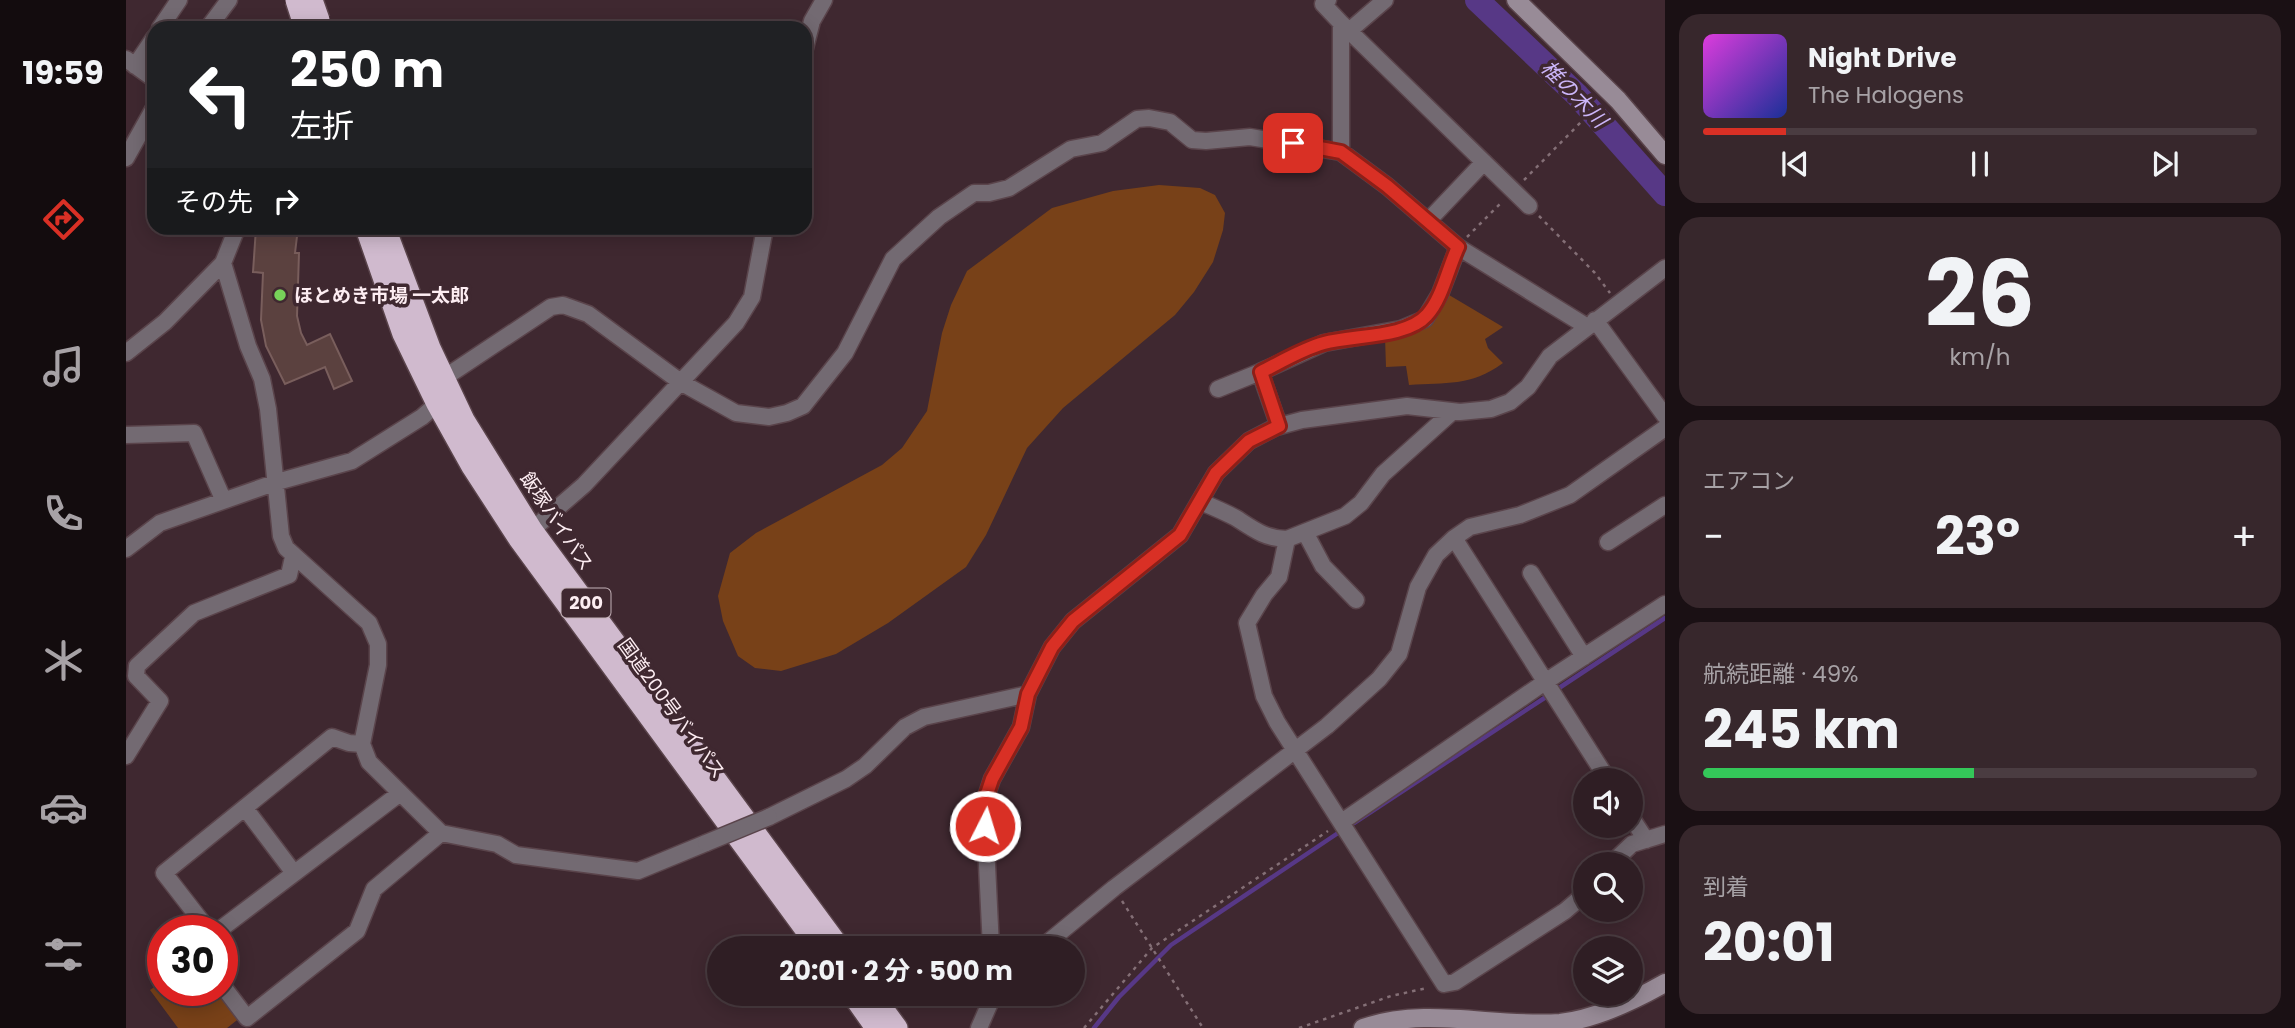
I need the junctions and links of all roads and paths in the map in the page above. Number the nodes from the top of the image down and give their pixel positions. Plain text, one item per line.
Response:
1 (229, 0) edge
2 (296, 0) edge
3 (824, 0) edge
4 (1328, 0) edge
5 (1385, 0) edge
6 (1516, 0) edge
7 (177, 1) edge
8 (315, 15) edge
9 (164, 21) edge
10 (213, 21) edge
11 (812, 22) edge
12 (1345, 27) junction
13 (147, 45) edge
14 (131, 62) edge
15 (147, 74) edge
16 (147, 120) edge
17 (1341, 152) junction
18 (1665, 155) edge
19 (126, 158) edge
20 (1484, 162) junction
21 (1529, 206) joint
22 (1428, 221) junction
23 (234, 235) edge
24 (368, 235) edge
25 (388, 235) edge
26 (764, 235) edge
27 (1458, 247) junction
28 (223, 263) junction
29 (1665, 268) edge
30 (1618, 303) junction
31 (1590, 323) junction
32 (126, 353) edge
33 (1261, 372) junction
34 (444, 378) junction
35 (682, 383) junction
36 (1218, 389) dead end
37 (437, 404) junction
38 (1452, 412) junction
39 (1665, 416) edge
40 (1279, 426) junction
41 (1665, 428) edge
42 (126, 435) edge
43 (277, 482) junction
44 (223, 499) junction
45 (1201, 502) junction
46 (1665, 505) edge
47 (532, 530) junction
48 (1305, 532) junction
49 (1287, 538) junction
50 (1454, 538) junction
51 (1608, 542) dead end
52 (126, 549) edge
53 (293, 557) junction
54 (1531, 573) dead end
55 (1356, 600) dead end
56 (1665, 604) edge
57 (1584, 657) junction
58 (1545, 682) junction
59 (1028, 694) junction
60 (362, 744) junction
61 (1295, 748) junction
62 (126, 756) edge
63 (1600, 768) edge
64 (399, 794) junction
65 (245, 808) junction
66 (1343, 821) junction
67 (441, 833) junction
68 (1665, 834) edge
69 (1643, 835) edge
70 (1646, 840) junction
71 (1624, 852) edge
72 (294, 873) junction
73 (1114, 888) junction
74 (1573, 904) edge
75 (197, 915) edge
76 (238, 916) edge
77 (810, 936) edge
78 (830, 936) edge
79 (990, 936) edge
80 (1056, 936) edge
81 (1152, 948) junction
82 (1665, 983) edge
83 (1444, 984) junction
84 (238, 1005) edge
85 (860, 1006) edge
86 (881, 1006) edge
87 (990, 1006) edge
88 (1586, 1023) edge
89 (876, 1028) edge
90 (897, 1028) edge
91 (979, 1028) edge
92 (1084, 1028) edge
93 (1203, 1028) edge
94 (1299, 1028) edge
95 (1363, 1028) edge

1 - 10 street
2 - 8 highway, bridge
3 - 11 street
4 - 12 street
5 - 12 street
6 - 18 main road
7 - 9 street
12 - 17 street
12 - 20 street
13 - 14 street
14 - 15 street
16 - 19 street
17 - 22 street
17 - 35 street
20 - 21 street
20 - 22 street
21 - 30 path
22 - 27 street
23 - 28 street
24 - 37 highway, 国道200号バイパス / 200
25 - 34 highway, 飯塚バイパス / 200
26 - 35 street
27 - 31 street
27 - 33 street
28 - 32 street
28 - 43 street
29 - 30 street
30 - 31 street
31 - 38 street
31 - 39 street
33 - 36 street
33 - 40 street
34 - 35 street
34 - 37 street
34 - 47 highway, 飯塚バイパス / 200
35 - 47 street
37 - 43 street
37 - 77 highway, 国道200号バイパス / 200
38 - 40 street
38 - 48 street
40 - 45 street
41 - 50 street
42 - 44 street
43 - 44 street
43 - 53 street
44 - 52 street
45 - 49 street
45 - 59 street
46 - 51 street
47 - 78 highway, 飯塚バイパス / 200
48 - 49 street
48 - 55 street
49 - 61 street
50 - 58 street
50 - 61 street
53 - 60 street
53 - 62 street
54 - 57 street
56 - 57 street
57 - 58 street
58 - 63 street
58 - 66 street
59 - 67 street, bridge
59 - 79 street
60 - 64 street
60 - 65 street
61 - 66 street
61 - 73 street
64 - 67 street
64 - 72 street
65 - 72 street
65 - 75 street
66 - 81 path
66 - 83 street
67 - 84 street
68 - 70 street
69 - 70 street
70 - 71 street
72 - 76 street
73 - 80 street
73 - 81 path
74 - 83 street
81 - 92 path
81 - 93 path
82 - 88 main road
83 - 94 path
85 - 89 highway
86 - 90 highway
87 - 91 street
88 - 95 main road

